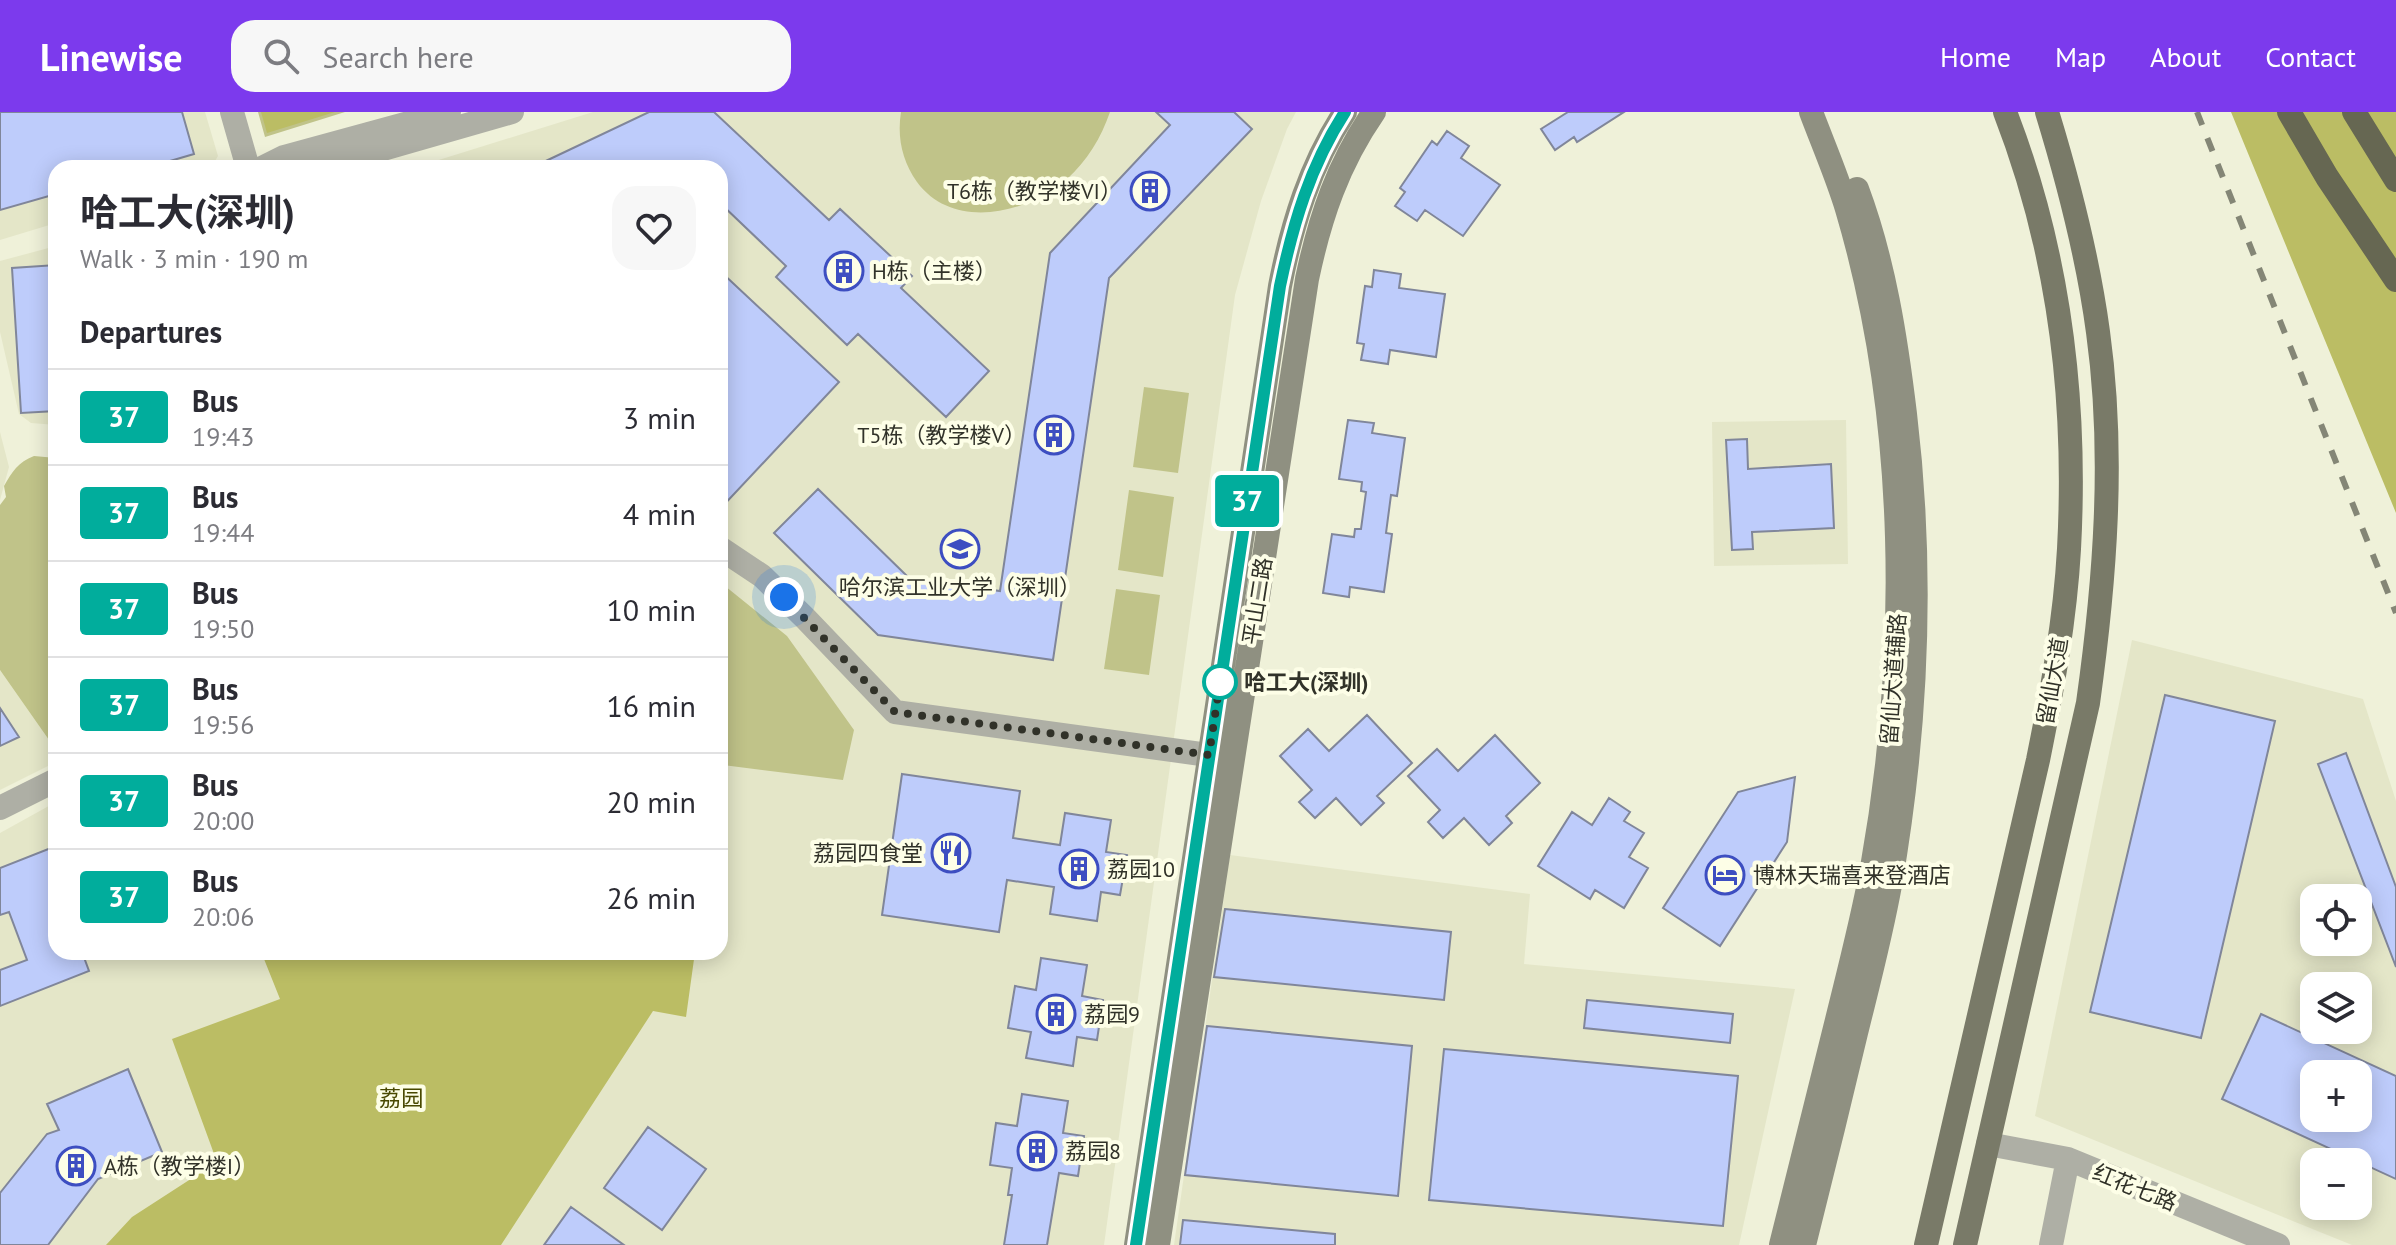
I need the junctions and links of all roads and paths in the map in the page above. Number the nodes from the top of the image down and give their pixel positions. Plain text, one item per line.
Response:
1 (232, 112) edge
2 (449, 112) edge
3 (512, 112) edge
4 (1345, 112) edge
5 (1374, 112) edge
6 (1811, 112) edge
7 (1829, 112) edge
8 (2005, 112) edge
9 (2047, 112) edge
10 (2289, 112) edge
11 (2354, 112) edge
12 (246, 160) edge
13 (278, 160) edge
14 (345, 160) edge
15 (2396, 180) edge
16 (2396, 280) edge
17 (728, 553) edge
18 (1221, 756) junction
19 (48, 784) edge
20 (0, 808) edge
21 (1988, 1144) junction
22 (2068, 1159) junction
23 (1136, 1245) edge
24 (1158, 1245) edge
25 (1781, 1245) edge
26 (1804, 1245) edge
27 (1926, 1245) edge
28 (1965, 1245) edge
29 (2051, 1245) edge
30 (2278, 1245) edge

1 - 12 street
2 - 13 street
3 - 14 street
4 - 18 street, 平山二路
5 - 18 street, 平山二路
6 - 25 street, 留仙大道辅路
7 - 26 street, 留仙大道辅路
8 - 27 main road, 留仙大道
9 - 21 main road, 留仙大道
10 - 16 highway
11 - 15 highway
17 - 18 street
18 - 23 street, 平山二路
18 - 24 street, 平山二路
19 - 20 street
21 - 22 street, 红花七路
21 - 28 main road, 留仙大道
22 - 29 street
22 - 30 street, 红花七路

